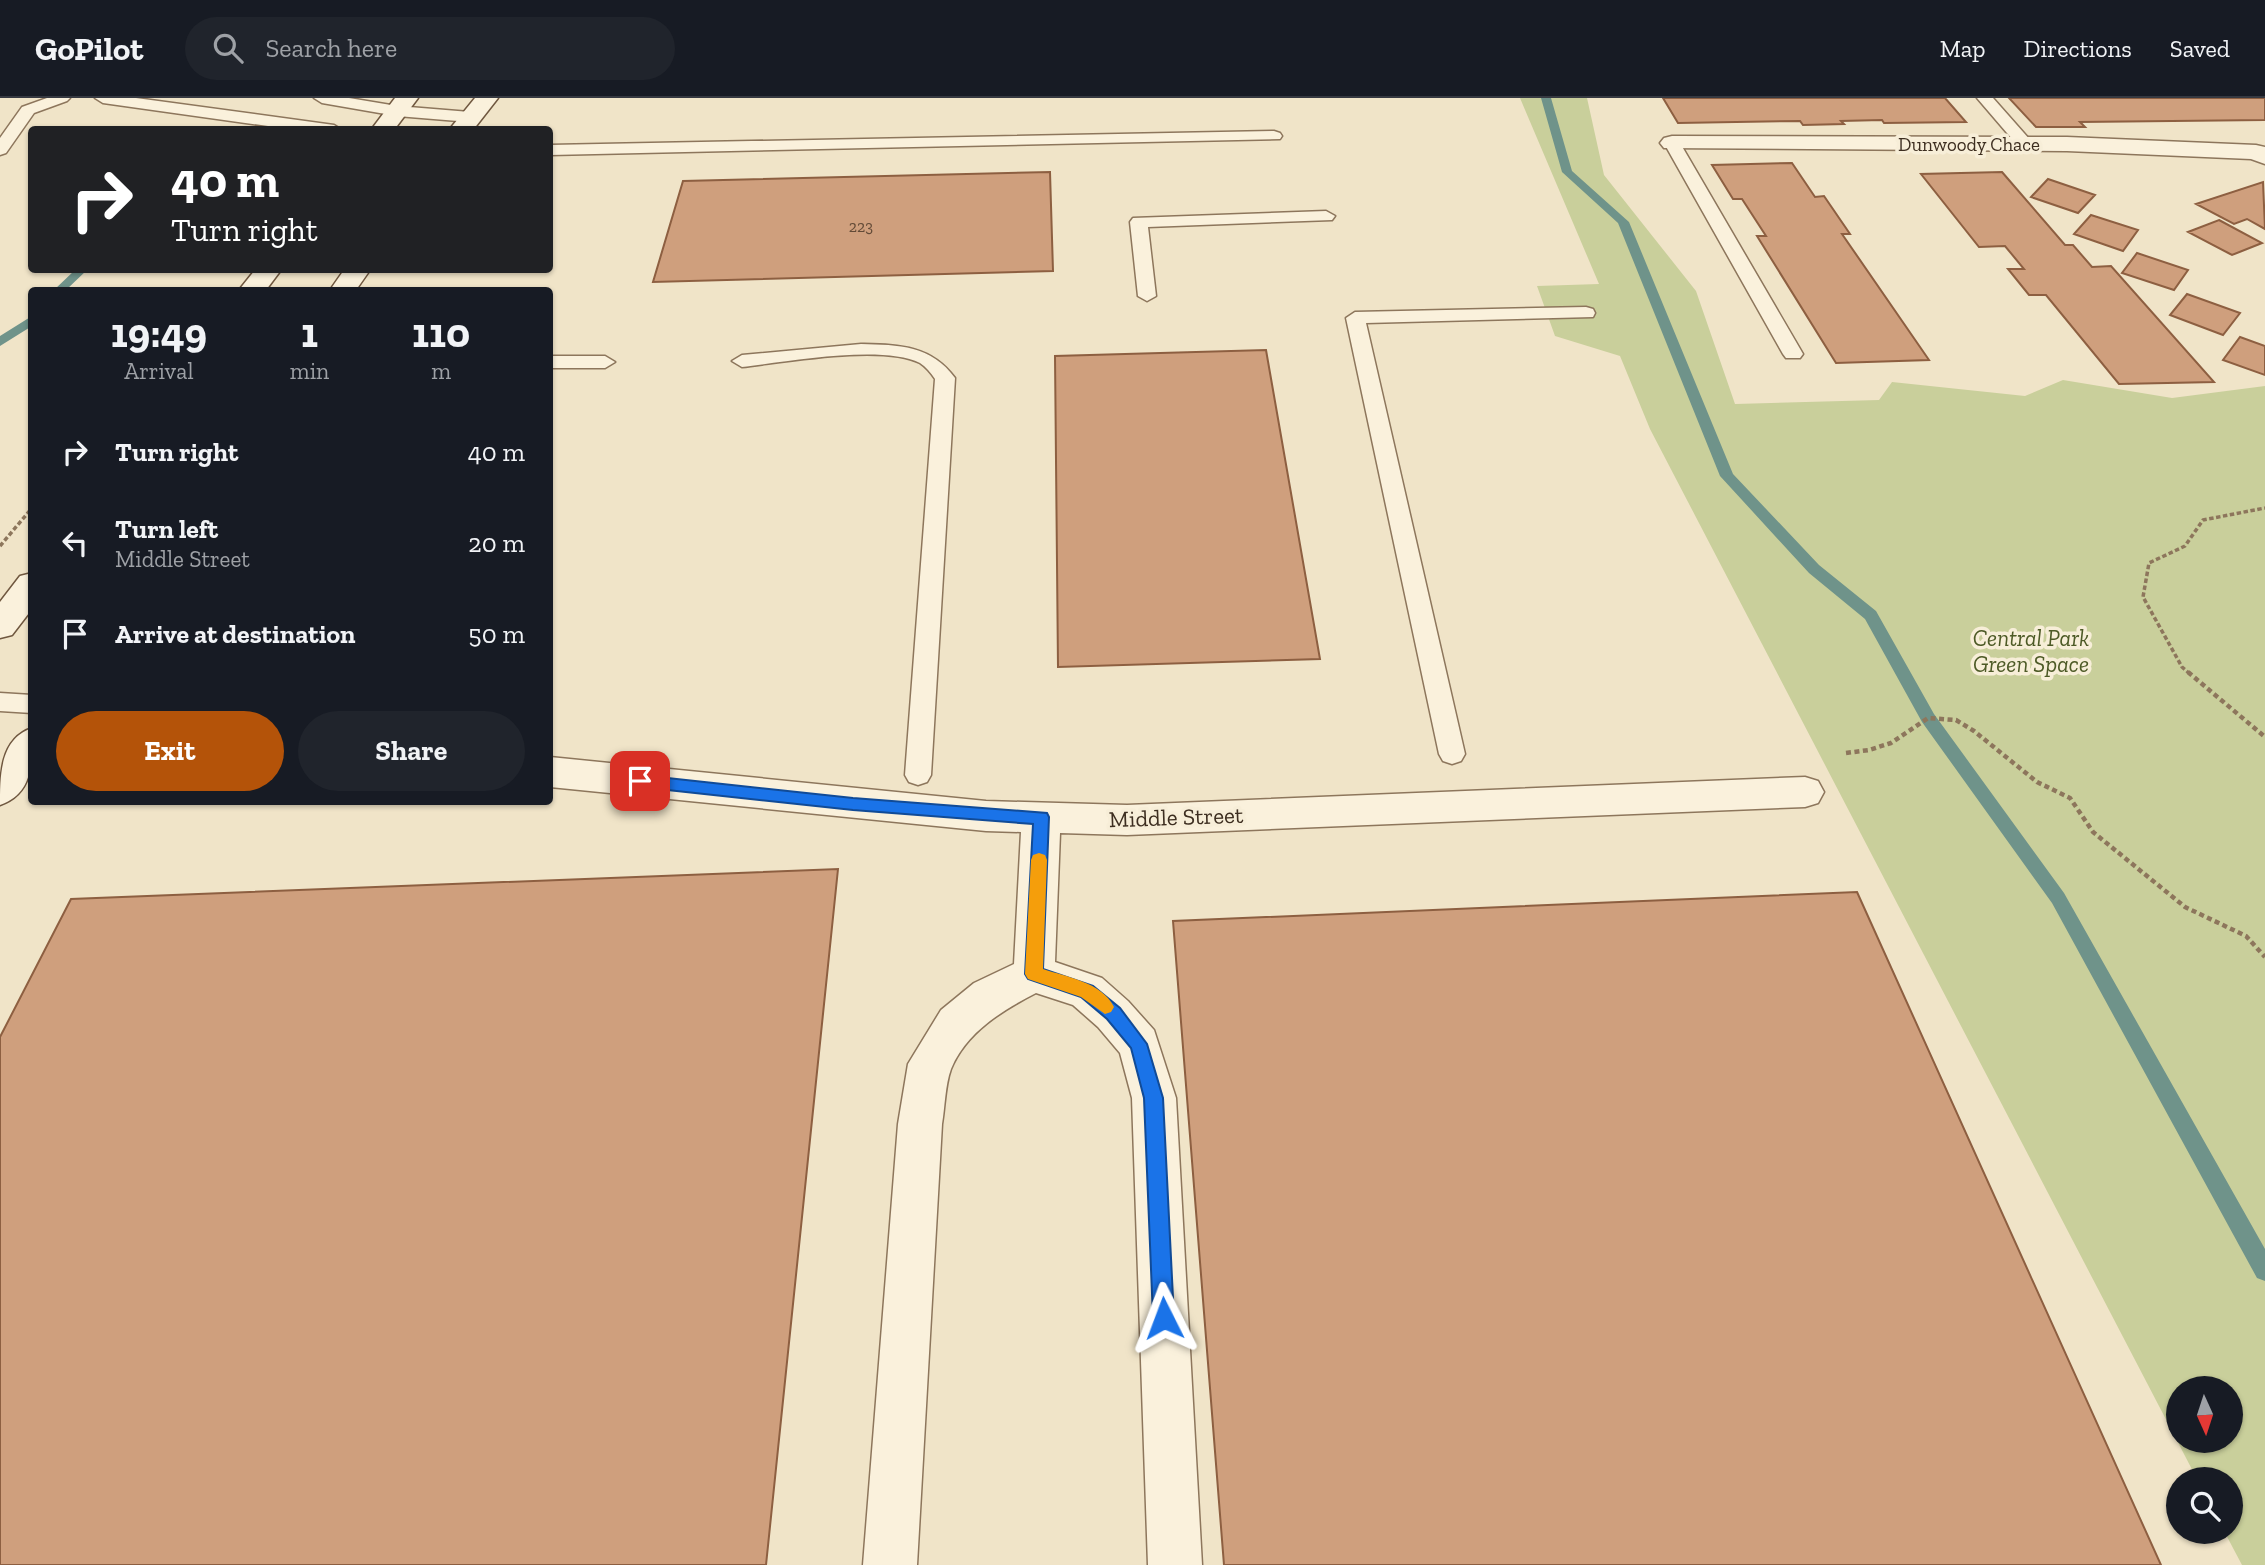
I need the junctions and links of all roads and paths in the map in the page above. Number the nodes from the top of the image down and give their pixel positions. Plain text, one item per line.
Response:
1 (62, 98) edge
2 (103, 98) edge
3 (322, 98) edge
4 (487, 98) edge
5 (1985, 98) edge
6 (138, 101) edge
7 (163, 103) edge
8 (402, 105) edge
9 (465, 123) edge
10 (310, 126) edge
11 (385, 126) edge
12 (1273, 136) dead end
13 (1672, 143) joint
14 (2025, 144) junction
15 (0, 150) edge
16 (553, 150) edge
17 (2265, 156) edge
18 (1326, 216) dead end
19 (266, 273) edge
20 (254, 287) edge
21 (1147, 296) dead end
22 (1586, 313) dead end
23 (1793, 354) dead end
24 (742, 361) dead end
25 (553, 362) edge
26 (606, 362) dead end
27 (2265, 508) edge
28 (28, 513) edge
29 (0, 546) edge
30 (28, 589) edge
31 (0, 626) edge
32 (0, 702) edge
33 (28, 704) edge
34 (2265, 737) edge
35 (28, 748) edge
36 (1846, 753) dead end
37 (1452, 754) dead end
38 (553, 772) edge
39 (918, 775) dead end
40 (10, 777) edge
41 (1805, 792) dead end
42 (1041, 817) junction
43 (2265, 957) edge
44 (1034, 974) junction
45 (890, 1565) edge
46 (1175, 1565) edge

1 - 15 lane
2 - 6 lane
3 - 8 lane
4 - 9 street
5 - 14 lane
6 - 7 lane
7 - 10 lane
8 - 9 lane
8 - 11 street
12 - 16 lane
13 - 14 street, Dunwoody Chace
13 - 23 lane
14 - 17 street, Dunwoody Chace
18 - 21 lane
19 - 20 street
22 - 37 lane
24 - 39 lane
25 - 26 lane
27 - 34 path
28 - 29 path
30 - 31 street
32 - 33 lane
35 - 40 street
36 - 43 path
38 - 42 street, Middle Street
41 - 42 street, Middle Street
42 - 44 street
44 - 45 street
44 - 46 street

